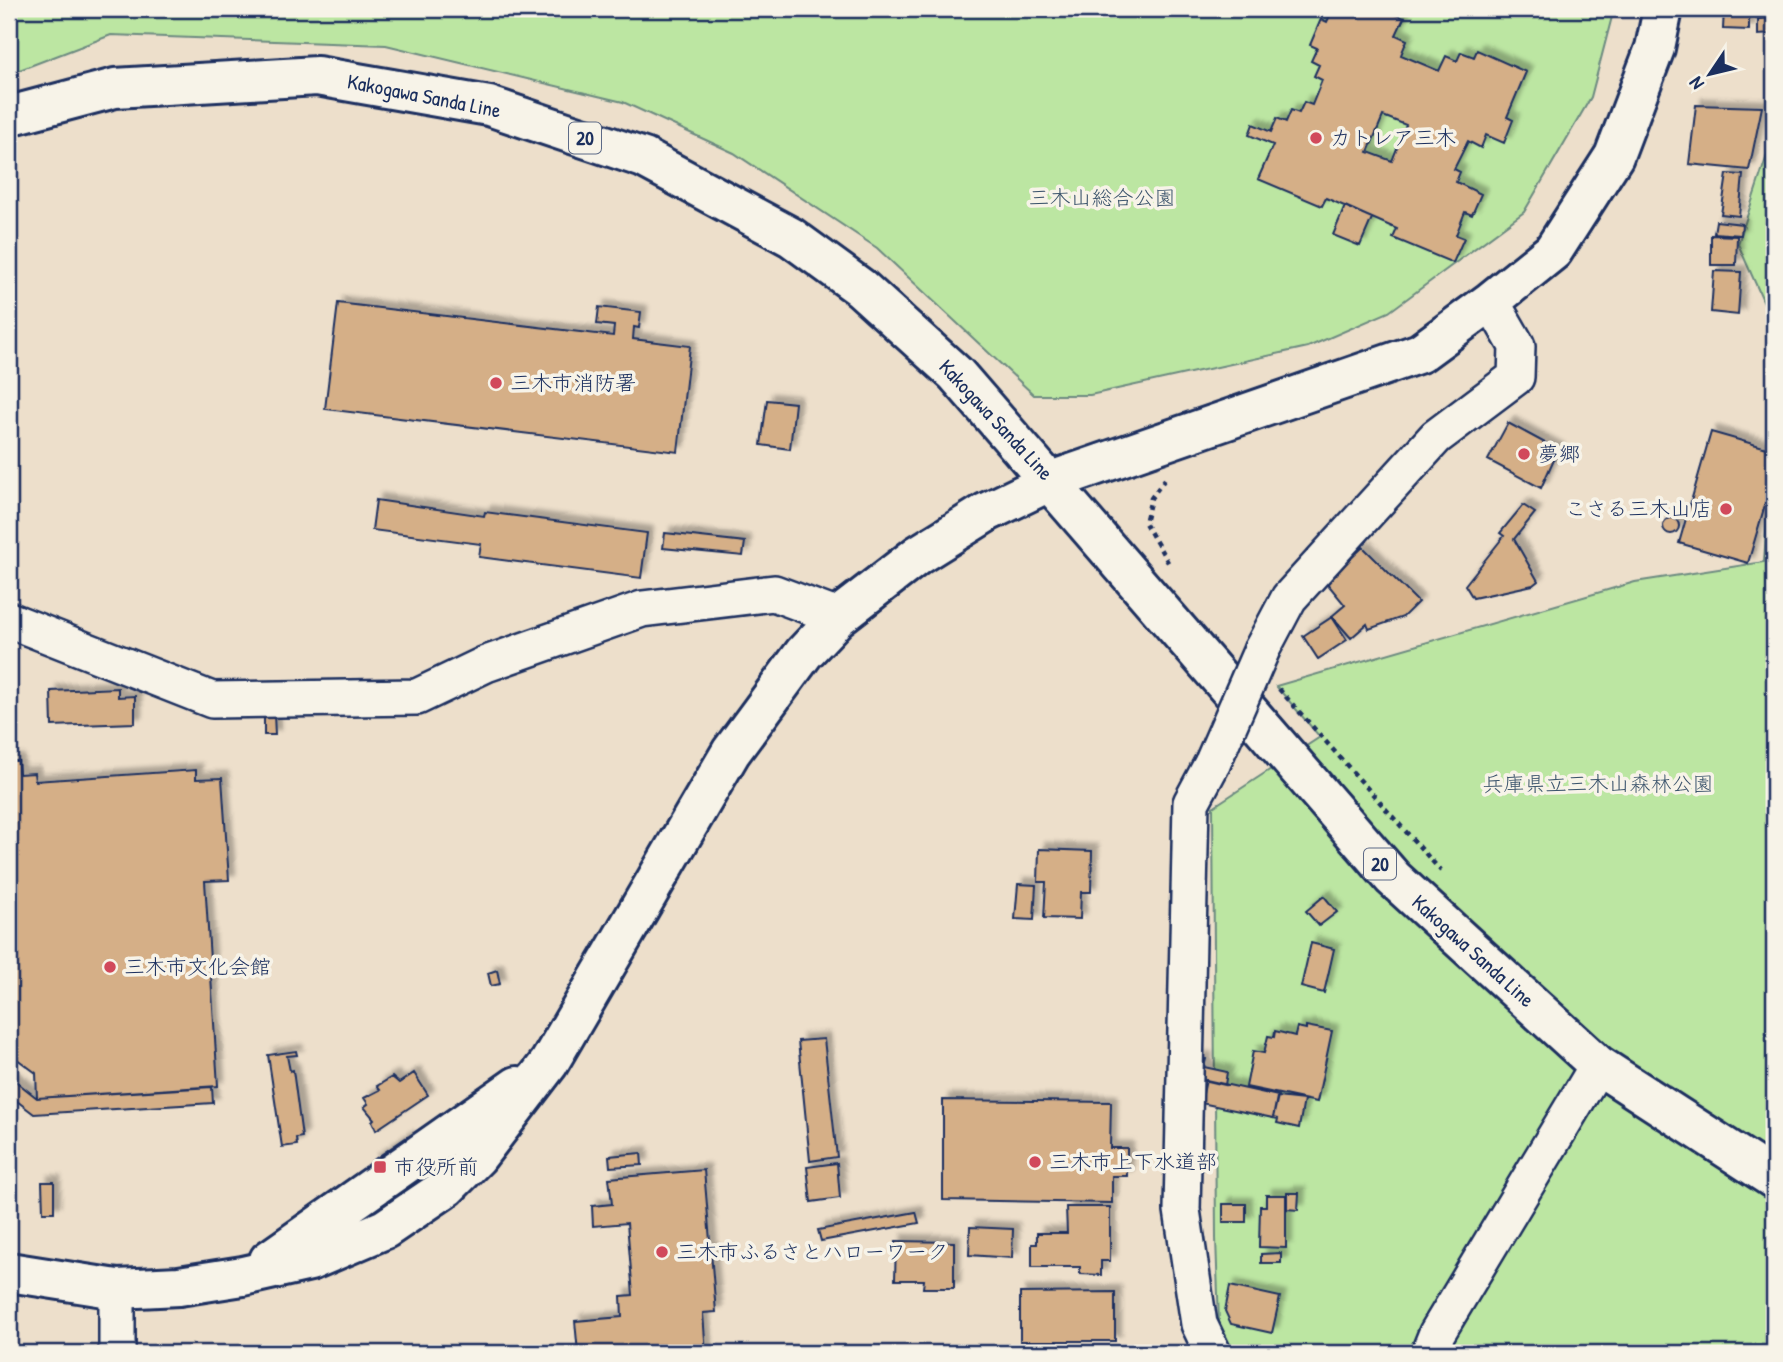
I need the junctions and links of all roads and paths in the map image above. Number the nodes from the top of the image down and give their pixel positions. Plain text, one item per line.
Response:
1 (1663, 9) edge
2 (9, 117) edge
3 (1491, 301) junction
4 (1167, 477) dead end
5 (1051, 481) junction
6 (1178, 574) dead end
7 (838, 617) junction
8 (9, 620) edge
9 (1279, 688) dead end
10 (1449, 880) dead end
11 (1598, 1065) junction
12 (1774, 1179) edge
13 (9, 1272) edge
14 (117, 1289) junction
15 (117, 1353) edge
16 (1213, 1353) edge
17 (1429, 1353) edge

1 - 3 street
2 - 5 street, Kakogawa Sanda Line / 20
3 - 5 street
3 - 16 street, bridge
4 - 6 path
5 - 7 street
5 - 11 street, Kakogawa Sanda Line / 20
7 - 8 street
7 - 14 street
9 - 10 path
11 - 12 street, Kakogawa Sanda Line / 20
11 - 17 street
13 - 14 street
14 - 15 street

